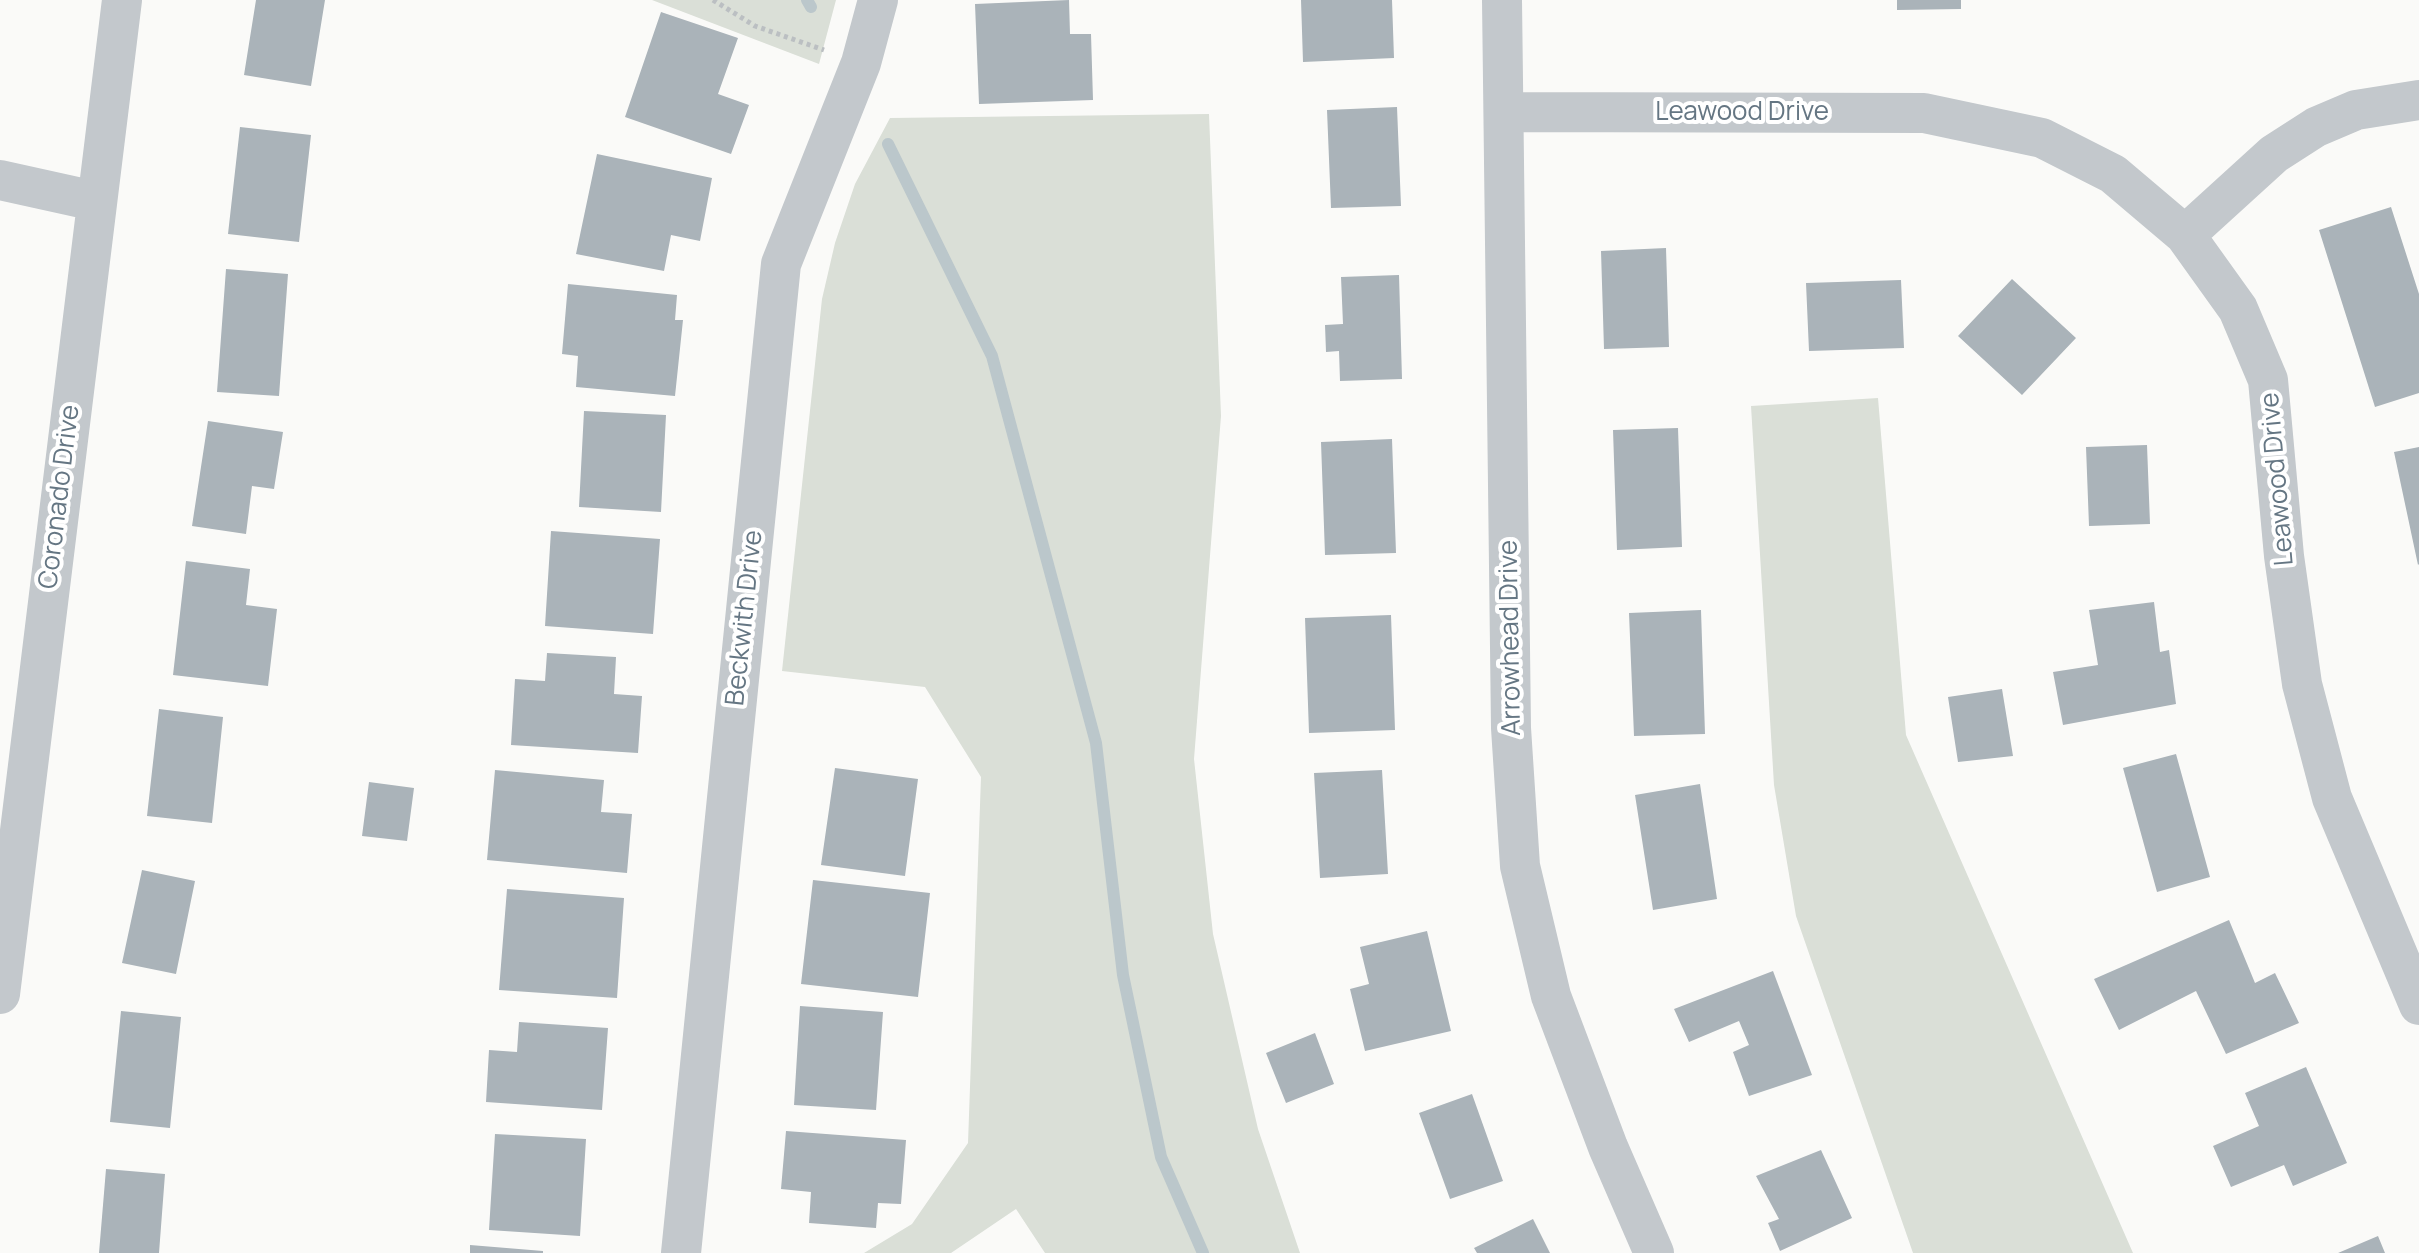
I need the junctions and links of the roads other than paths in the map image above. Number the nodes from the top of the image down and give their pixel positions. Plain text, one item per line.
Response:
1 (122, 0) edge
2 (878, 0) edge
3 (1502, 0) edge
4 (2419, 100) edge
5 (1505, 112) junction
6 (0, 180) edge
7 (95, 201) junction
8 (2185, 235) junction
9 (8, 864) edge
10 (0, 994) edge
11 (2419, 1005) edge
12 (681, 1253) edge
13 (1654, 1253) edge

1 - 7 street, Coronado Drive
2 - 12 street, Beckwith Drive
3 - 5 street, Arrowhead Drive
4 - 8 street
5 - 8 street, Leawood Drive
5 - 13 street, Arrowhead Drive
6 - 7 street
7 - 9 street, Coronado Drive
8 - 11 street, Leawood Drive
9 - 10 street, Coronado Drive

